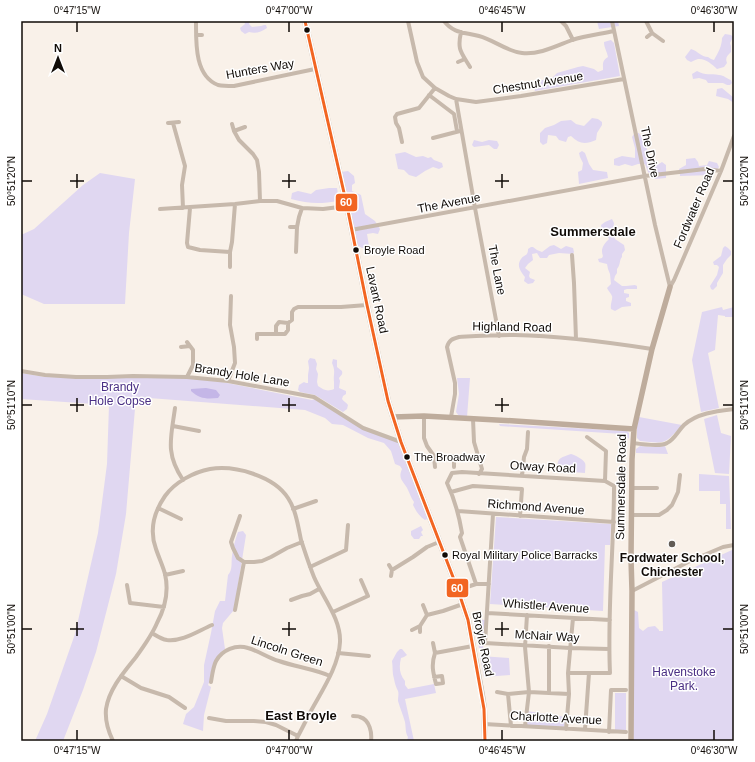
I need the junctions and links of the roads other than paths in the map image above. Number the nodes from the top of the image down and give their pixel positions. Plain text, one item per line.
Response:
1 (305, 21) edge
2 (408, 21) edge
3 (444, 21) edge
4 (561, 21) edge
5 (612, 21) edge
6 (646, 21) edge
7 (196, 23) dead end
8 (614, 31) junction
9 (461, 32) junction
10 (652, 33) junction
11 (196, 35) junction
12 (202, 35) dead end
13 (647, 37) dead end
14 (573, 40) junction
15 (663, 41) dead end
16 (465, 59) junction
17 (458, 62) dead end
18 (470, 67) dead end
19 (316, 69) junction
20 (624, 79) junction
21 (435, 88) junction
22 (429, 95) junction
23 (456, 99) junction
24 (173, 122) junction
25 (179, 122) dead end
26 (168, 123) dead end
27 (232, 124) dead end
28 (245, 127) dead end
29 (234, 131) junction
30 (459, 131) junction
31 (734, 136) edge
32 (433, 138) dead end
33 (402, 142) dead end
34 (729, 150) junction
35 (734, 152) edge
36 (721, 171) junction
37 (645, 176) junction
38 (260, 201) junction
39 (235, 204) junction
40 (346, 206) junction
41 (183, 208) junction
42 (190, 208) junction
43 (302, 208) junction
44 (475, 208) junction
45 (160, 209) dead end
46 (290, 227) dead end
47 (297, 227) junction
48 (351, 230) junction
49 (230, 252) junction
50 (296, 252) dead end
51 (570, 258) dead end
52 (230, 267) dead end
53 (670, 287) junction
54 (231, 296) dead end
55 (367, 305) junction
56 (324, 307) junction
57 (323, 314) dead end
58 (288, 322) junction
59 (276, 333) junction
60 (499, 336) junction
61 (257, 339) dead end
62 (576, 339) junction
63 (187, 342) dead end
64 (190, 346) junction
65 (182, 347) dead end
66 (652, 349) junction
67 (21, 371) edge
68 (187, 377) junction
69 (228, 381) junction
70 (175, 408) dead end
71 (734, 409) edge
72 (424, 416) junction
73 (393, 417) junction
74 (451, 417) junction
75 (473, 419) junction
76 (172, 426) junction
77 (634, 429) junction
78 (199, 431) dead end
79 (528, 432) dead end
80 (587, 437) dead end
81 (401, 442) junction
82 (633, 443) junction
83 (434, 456) junction
84 (435, 467) dead end
85 (454, 467) dead end
86 (479, 474) junction
87 (680, 475) dead end
88 (522, 476) junction
89 (183, 480) junction
90 (605, 480) junction
91 (632, 488) junction
92 (657, 488) dead end
93 (451, 492) junction
94 (316, 502) dead end
95 (158, 508) junction
96 (293, 509) junction
97 (458, 511) junction
98 (493, 514) junction
99 (632, 515) junction
100 (240, 516) dead end
101 (520, 516) junction
102 (181, 519) dead end
103 (614, 522) junction
104 (348, 525) dead end
105 (302, 542) junction
106 (439, 542) junction
107 (734, 545) edge
108 (244, 562) junction
109 (389, 565) dead end
110 (310, 567) junction
111 (392, 570) junction
112 (183, 571) dead end
113 (165, 575) junction
114 (391, 576) dead end
115 (361, 580) dead end
116 (476, 584) junction
117 (489, 584) junction
118 (127, 585) dead end
119 (319, 589) junction
120 (458, 590) junction
121 (632, 591) junction
122 (291, 600) dead end
123 (463, 604) junction
124 (423, 605) dead end
125 (164, 607) junction
126 (235, 610) dead end
127 (332, 612) junction
128 (487, 613) junction
129 (427, 615) junction
130 (527, 615) junction
131 (573, 618) junction
132 (610, 620) junction
133 (212, 625) dead end
134 (420, 626) junction
135 (412, 630) dead end
136 (420, 632) dead end
137 (152, 633) junction
138 (433, 643) dead end
139 (484, 643) joint
140 (526, 645) junction
141 (473, 646) junction
142 (549, 646) junction
143 (570, 648) junction
144 (609, 649) junction
145 (338, 653) junction
146 (435, 653) junction
147 (369, 656) dead end
148 (568, 673) junction
149 (589, 673) junction
150 (121, 676) junction
151 (330, 676) junction
152 (434, 677) dead end
153 (211, 682) dead end
154 (626, 690) dead end
155 (497, 692) dead end
156 (529, 692) junction
157 (549, 693) junction
158 (508, 694) junction
159 (569, 694) junction
160 (186, 708) dead end
161 (353, 716) dead end
162 (209, 718) dead end
163 (484, 724) junction
164 (511, 726) junction
165 (525, 726) junction
166 (566, 729) junction
167 (585, 730) junction
168 (609, 732) junction
169 (626, 732) dead end
170 (298, 736) junction
171 (112, 741) edge
172 (296, 741) edge
173 (371, 741) edge
174 (485, 741) edge
175 (631, 741) edge

1 - 19 main road, Lavant Road
2 - 21 street, Chestnut Avenue
3 - 9 street
4 - 14 street
5 - 8 street, The Drive
6 - 10 street
7 - 11 street, Hunters Way
8 - 14 street
8 - 20 street, The Drive
9 - 14 street
9 - 16 street
10 - 13 street
10 - 15 street
11 - 12 street
11 - 19 street, Hunters Way
16 - 17 street
16 - 18 street
19 - 40 main road, Lavant Road
20 - 23 street, Chestnut Avenue
20 - 37 street, The Drive
21 - 22 street
21 - 23 street, Chestnut Avenue
22 - 30 street
22 - 33 street
23 - 30 street
24 - 25 street
24 - 26 street
24 - 41 street
27 - 29 street
28 - 29 street
29 - 38 street
30 - 32 street
30 - 44 street
31 - 34 street, Fordwater Road
34 - 35 street
34 - 36 street, Fordwater Road
36 - 37 street, The Avenue
36 - 53 street, Fordwater Road
37 - 44 street, The Avenue
37 - 53 street, The Drive
38 - 39 street
38 - 43 street
39 - 42 street
39 - 49 street
40 - 43 street
40 - 48 main road, Lavant Road
41 - 42 street
41 - 45 street
42 - 49 street
43 - 47 street
44 - 48 street, The Avenue
44 - 60 street, The Lane
46 - 47 street
47 - 50 street
48 - 55 main road, Lavant Road
49 - 52 street
51 - 62 street
53 - 66 street, Summersdale Road
54 - 69 street
55 - 56 street
55 - 73 main road, Lavant Road
56 - 57 street
56 - 58 street
58 - 59 street
58 - 59 street
59 - 61 street
60 - 62 street, Highland Road
60 - 74 street, Highland Road
62 - 66 street, Highland Road
63 - 64 street
64 - 65 street
64 - 68 street
66 - 77 street, Summersdale Road
67 - 68 street, Brandy Hole Lane
68 - 69 street, Brandy Hole Lane
69 - 81 street, Brandy Hole Lane
70 - 76 street
71 - 82 street
72 - 73 street
72 - 74 street
72 - 83 street
73 - 81 main road, Lavant Road
74 - 75 street
75 - 77 street
75 - 86 street
76 - 78 street
76 - 89 street
77 - 82 street, Summersdale Road
79 - 88 street
80 - 90 street
81 - 106 main road, Broyle Road
82 - 91 street, Summersdale Road
83 - 84 street
83 - 85 street
86 - 88 street, Otway Road
86 - 93 street, Otway Road
87 - 99 street
88 - 90 street, Otway Road
89 - 95 street
89 - 96 street
90 - 103 street
91 - 92 street
91 - 99 street, Summersdale Road
93 - 97 street, Otway Road
93 - 101 street
94 - 96 street
95 - 102 street
95 - 113 street
96 - 105 street
97 - 98 street, Richmond Avenue
97 - 116 street, Otway Road
98 - 101 street, Richmond Avenue
98 - 117 street
99 - 121 street, Summersdale Road
100 - 108 street
101 - 103 street, Richmond Avenue
103 - 132 street
104 - 110 street
105 - 108 street
105 - 110 street
106 - 111 street
106 - 120 main road, Broyle Road
107 - 121 street
108 - 126 street
109 - 111 street
110 - 119 street
111 - 114 street
112 - 113 street
113 - 125 street
115 - 127 street
116 - 117 street
116 - 120 street
117 - 128 street
118 - 125 street
119 - 122 street
119 - 127 street
120 - 123 main road, Broyle Road
121 - 175 street, Summersdale Road
123 - 129 street
123 - 141 main road, Broyle Road
124 - 129 street
125 - 137 street
127 - 145 street
128 - 130 street, Whistler Avenue
128 - 139 street, Whistler Avenue
129 - 134 street
130 - 131 street, Whistler Avenue
130 - 140 street
131 - 132 street, Whistler Avenue
131 - 143 street
132 - 144 street
133 - 137 street
134 - 135 street
134 - 136 street
137 - 150 street
138 - 146 street
139 - 140 street, McNair Way
140 - 142 street, McNair Way
140 - 156 street
141 - 146 street
141 - 163 main road, Broyle Road
142 - 143 street, McNair Way
142 - 157 street
143 - 144 street, McNair Way
143 - 148 street
144 - 149 street
145 - 147 street
145 - 151 street
146 - 152 street
148 - 149 street
148 - 159 street
149 - 167 street
150 - 160 street
150 - 171 street
151 - 153 street, Lincoln Green
151 - 170 street
154 - 168 street
155 - 158 street
156 - 157 street
156 - 158 street
156 - 165 street
157 - 159 street
158 - 164 street
159 - 166 street
161 - 173 street
162 - 170 street
163 - 164 street, Charlotte Avenue
163 - 174 main road, Broyle Road
164 - 165 street, Charlotte Avenue
165 - 166 street, Charlotte Avenue
166 - 167 street, Charlotte Avenue
167 - 168 street, Charlotte Avenue
168 - 169 street, Charlotte Avenue
170 - 172 street

